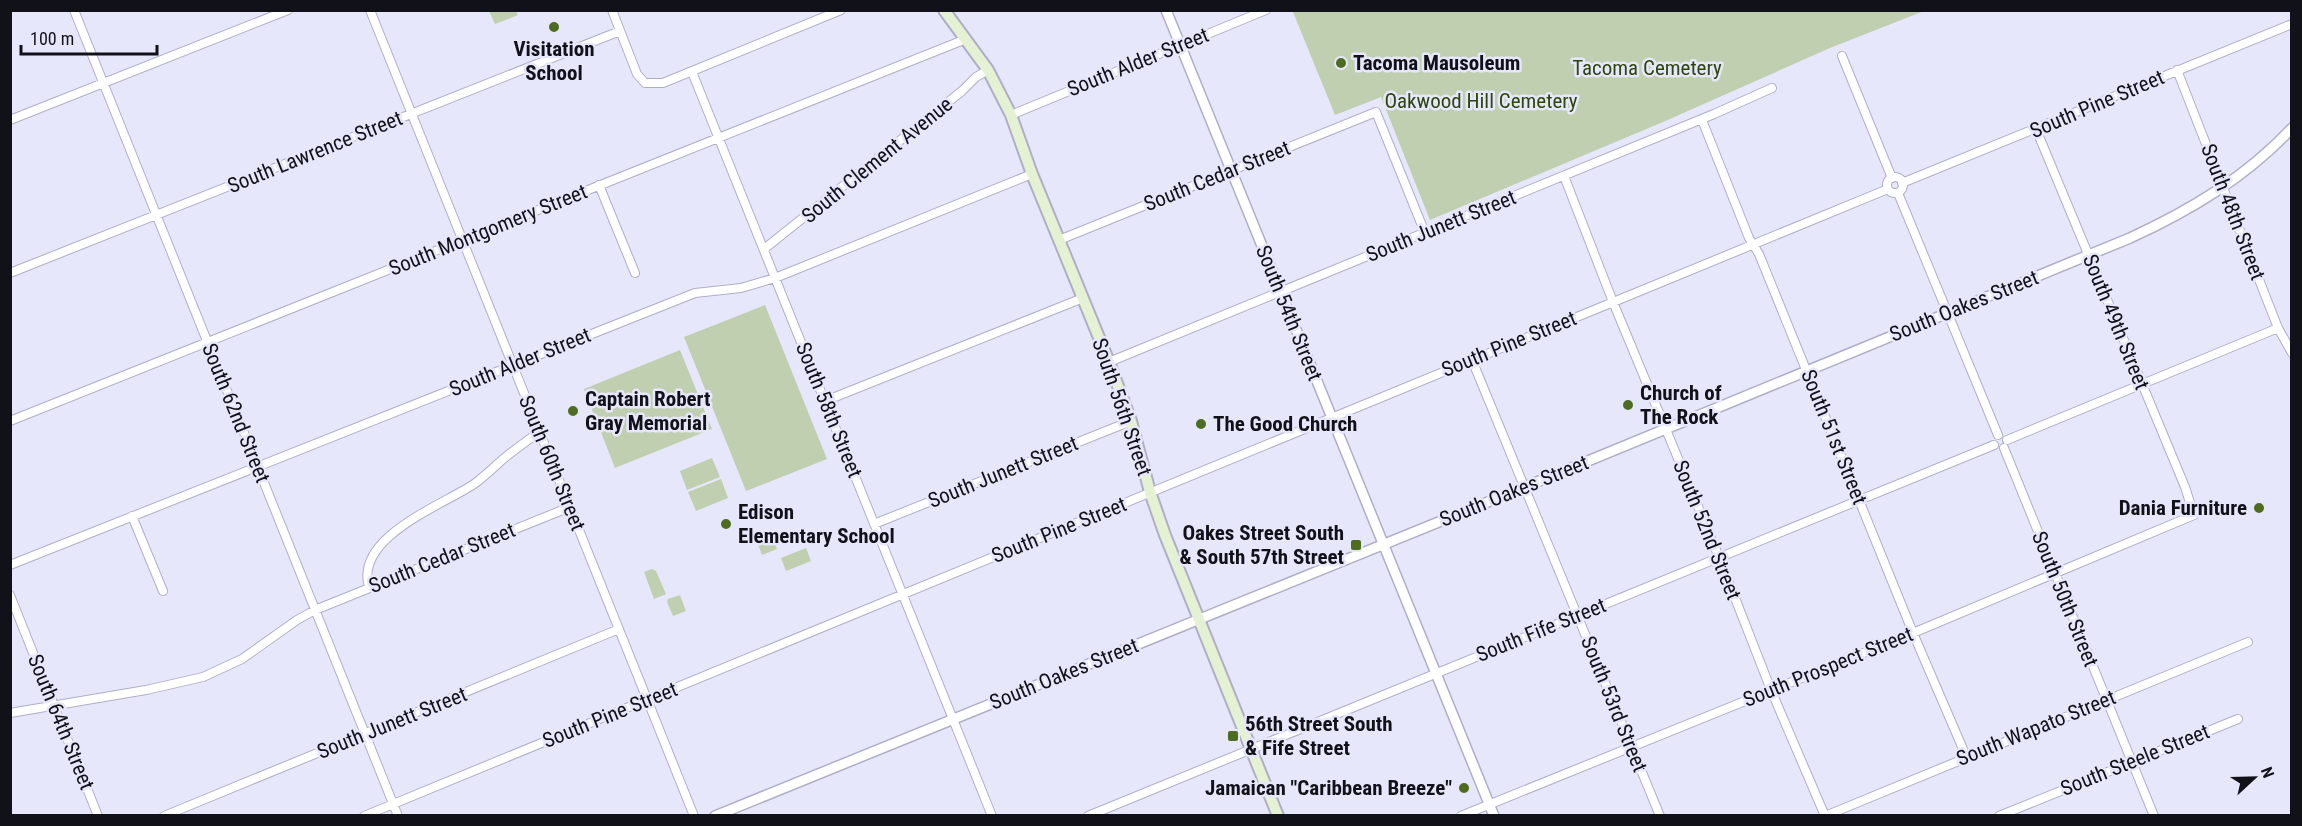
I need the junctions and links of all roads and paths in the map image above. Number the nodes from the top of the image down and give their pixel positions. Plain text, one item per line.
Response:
1 (74, 10) edge
2 (288, 10) edge
3 (370, 10) edge
4 (612, 10) edge
5 (841, 10) edge
6 (944, 10) edge
7 (1166, 10) edge
8 (1266, 10) edge
9 (2292, 24) edge
10 (620, 31) junction
11 (966, 39) junction
12 (1180, 45) junction
13 (1842, 56) dead end
14 (988, 70) junction
15 (2177, 70) junction
16 (692, 72) junction
17 (104, 84) junction
18 (1772, 88) dead end
19 (411, 113) junction
20 (1011, 115) junction
21 (10, 120) edge
22 (1702, 120) junction
23 (2292, 128) edge
24 (2036, 129) junction
25 (719, 138) junction
26 (1230, 170) junction
27 (1032, 174) junction
28 (1564, 176) junction
29 (1892, 178) junction
30 (1902, 183) junction
31 (599, 185) junction
32 (2224, 188) junction
33 (1888, 189) junction
34 (1898, 193) junction
35 (156, 215) junction
36 (1425, 233) junction
37 (462, 240) junction
38 (1059, 240) junction
39 (1754, 244) junction
40 (764, 249) junction
41 (2089, 255) junction
42 (10, 273) edge
43 (635, 273) dead end
44 (775, 278) junction
45 (1280, 292) junction
46 (1083, 298) junction
47 (1613, 302) junction
48 (1948, 313) junction
49 (2278, 328) junction
50 (207, 342) junction
51 (2292, 353) edge
52 (1472, 360) junction
53 (1109, 362) junction
54 (512, 365) junction
55 (1807, 371) junction
56 (2141, 384) junction
57 (825, 401) junction
58 (1331, 418) junction
59 (1131, 420) junction
60 (10, 421) edge
61 (1665, 428) junction
62 (539, 432) junction
63 (1998, 435) junction
64 (2007, 440) junction
65 (1994, 445) junction
66 (2004, 448) junction
67 (257, 466) junction
68 (1525, 487) junction
69 (1150, 492) junction
70 (1860, 500) junction
71 (570, 507) junction
72 (2194, 515) joint
73 (132, 516) junction
74 (874, 524) junction
75 (1383, 544) junction
76 (1719, 557) junction
77 (10, 564) edge
78 (2054, 573) junction
79 (369, 587) junction
80 (163, 591) dead end
81 (903, 594) junction
82 (10, 595) edge
83 (315, 610) junction
84 (1577, 615) junction
85 (1199, 619) junction
86 (619, 629) junction
87 (1913, 633) junction
88 (2248, 642) dead end
89 (1436, 673) junction
90 (1771, 690) junction
91 (647, 699) junction
92 (2106, 699) junction
93 (55, 706) junction
94 (10, 713) edge
95 (2238, 718) dead end
96 (953, 719) junction
97 (365, 735) junction
98 (1632, 746) junction
99 (1251, 749) junction
100 (1966, 756) junction
101 (2132, 761) junction
102 (393, 804) junction
103 (1490, 804) junction
104 (98, 816) edge
105 (164, 816) edge
106 (364, 816) edge
107 (398, 816) edge
108 (694, 816) edge
109 (715, 816) edge
110 (992, 816) edge
111 (1088, 816) edge
112 (1278, 816) edge
113 (1461, 816) edge
114 (1494, 816) edge
115 (1660, 816) edge
116 (1825, 816) edge
117 (1998, 816) edge
118 (2154, 816) edge

1 - 17 street, South 62nd Street
2 - 17 street
3 - 19 street, South 60th Street
4 - 10 street
5 - 16 street
6 - 11 main road, South 56th Street
7 - 12 street, South 54th Street
8 - 12 street, South Alder Street
9 - 15 street, South Pine Street
10 - 16 street
10 - 19 street, South Lawrence Street
11 - 14 main road, South 56th Street
11 - 25 street, South Montgomery Street
12 - 20 street, South Alder Street
12 - 26 street, South 54th Street
13 - 29 street
14 - 20 main road, South 56th Street
14 - 40 street, South Clement Avenue
15 - 24 street, South Pine Street
15 - 32 street, South 48th Street
16 - 25 street, South 58th Street
17 - 21 street
17 - 35 street, South 62nd Street
18 - 22 street, South Junett Street
19 - 35 street, South Lawrence Street
19 - 37 street, South 60th Street
20 - 27 main road, South 56th Street
22 - 28 street, South Junett Street
22 - 39 street, South 51st Street
23 - 32 street, South Oakes Street
24 - 30 street, South Pine Street
24 - 41 street, South 49th Street
25 - 31 street, South Montgomery Street
25 - 40 street, South 58th Street
26 - 36 street, South Cedar Street
26 - 38 street, South Cedar Street
26 - 45 street, South 54th Street
27 - 38 main road, South 56th Street
27 - 44 street, South Alder Street
28 - 36 street, South Junett Street
28 - 47 street, South 52nd Street
29 - 30 street
29 - 33 street
30 - 34 street
31 - 37 street, South Montgomery Street
31 - 43 street
32 - 41 street, South Oakes Street
32 - 49 street, South 48th Street
33 - 34 street
33 - 39 street, South Pine Street
34 - 48 street
35 - 42 street, South Lawrence Street
35 - 50 street, South 62nd Street
36 - 45 street, South Junett Street
37 - 50 street, South Montgomery Street
37 - 54 street, South 60th Street
38 - 46 main road, South 56th Street
39 - 47 street, South Pine Street
39 - 55 street, South 51st Street
40 - 44 street, South 58th Street
41 - 48 street, South Oakes Street
41 - 56 street, South 49th Street
44 - 54 street, South Alder Street
44 - 57 street, South 58th Street
45 - 53 street, South Junett Street
45 - 58 street, South 54th Street
46 - 53 main road, South 56th Street
46 - 57 street
47 - 52 street, South Pine Street
47 - 61 street, South 52nd Street
48 - 55 street, South Oakes Street
48 - 63 street
49 - 51 street, South 48th Street
49 - 56 street
50 - 60 street, South Montgomery Street
50 - 67 street, South 62nd Street
52 - 58 street, South Pine Street
52 - 68 street, South 53rd Street
53 - 59 main road, South 56th Street
54 - 62 street, South 60th Street
54 - 67 street, South Alder Street
55 - 61 street, South Oakes Street
55 - 70 street, South 51st Street
56 - 64 street
56 - 72 street, South 49th Street
57 - 74 street, South 58th Street
58 - 69 street, South Pine Street
58 - 75 street, South 54th Street
59 - 69 main road, South 56th Street
59 - 74 street, South Junett Street
61 - 68 street, South Oakes Street
61 - 76 street, South 52nd Street
62 - 71 street, South 60th Street
62 - 79 street
63 - 64 street
63 - 65 street
64 - 66 street
65 - 66 street
65 - 70 street, South Fife Street
66 - 78 street, South 50th Street
67 - 73 street, South Alder Street
67 - 83 street, South 62nd Street
68 - 75 street, South Oakes Street
68 - 84 street, South 53rd Street
69 - 81 street, South Pine Street
69 - 85 main road, South 56th Street
70 - 76 street, South Fife Street
70 - 87 street, South 51st Street
71 - 79 street, South Cedar Street
71 - 86 street, South 60th Street
72 - 78 street, South Prospect Street
73 - 77 street, South Alder Street
73 - 80 street
74 - 81 street, South 58th Street
75 - 85 street, South Oakes Street
75 - 89 street, South 54th Street
76 - 84 street, South Fife Street
76 - 90 street, South 52nd Street
78 - 87 street, South Prospect Street
78 - 92 street, South 50th Street
79 - 83 street, South Cedar Street
81 - 91 street, South Pine Street
81 - 96 street, South 58th Street
82 - 93 street, South 64th Street
83 - 93 street
83 - 97 street, South 62nd Street
84 - 89 street, South Fife Street
84 - 98 street, South 53rd Street
85 - 96 street, South Oakes Street
85 - 99 main road, South 56th Street
86 - 91 street, South 60th Street
86 - 97 street, South Junett Street
87 - 90 street, South Prospect Street
87 - 100 street, South 51st Street
88 - 92 street, South Wapato Street
89 - 99 street, South Fife Street
89 - 103 street, South 54th Street
90 - 98 street, South Prospect Street
90 - 116 street, South 52nd Street
91 - 102 street, South Pine Street
91 - 108 street, South 60th Street
92 - 100 street, South Wapato Street
92 - 101 street, South 50th Street
93 - 94 street
93 - 104 street, South 64th Street
95 - 101 street, South Steele Street
96 - 109 street, South Oakes Street
96 - 110 street, South 58th Street
97 - 102 street, South 62nd Street
97 - 105 street, South Junett Street
98 - 103 street, South Prospect Street
98 - 115 street, South 53rd Street
99 - 111 street, South Fife Street
99 - 112 main road, South 56th Street
100 - 116 street, South Wapato Street
101 - 117 street, South Steele Street
101 - 118 street, South 50th Street
102 - 106 street, South Pine Street
102 - 107 street, South 62nd Street
103 - 113 street, South Prospect Street
103 - 114 street, South 54th Street

